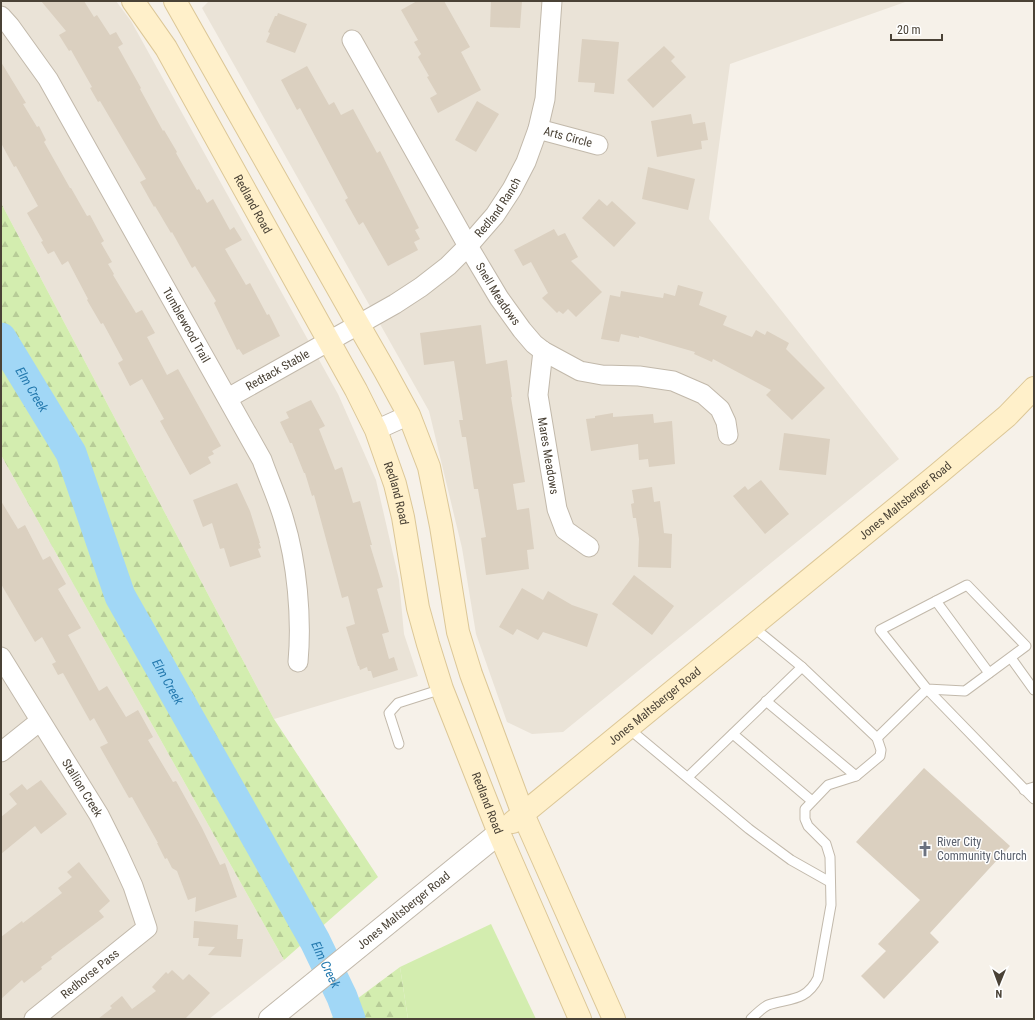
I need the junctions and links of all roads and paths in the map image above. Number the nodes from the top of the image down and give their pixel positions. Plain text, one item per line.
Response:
1 (133, 1) edge
2 (175, 1) edge
3 (552, 1) edge
4 (1, 16) edge
5 (352, 40) dead end
6 (538, 129) junction
7 (598, 145) dead end
8 (468, 246) junction
9 (358, 324) junction
10 (328, 341) junction
11 (543, 351) junction
12 (1034, 388) edge
13 (228, 398) junction
14 (409, 415) junction
15 (376, 430) junction
16 (728, 435) dead end
17 (589, 547) dead end
18 (936, 601) junction
19 (752, 626) junction
20 (1, 656) edge
21 (1011, 658) junction
22 (298, 662) dead end
23 (802, 667) junction
24 (990, 673) junction
25 (442, 689) junction
26 (927, 689) junction
27 (1034, 690) edge
28 (766, 701) junction
29 (40, 721) junction
30 (628, 728) junction
31 (732, 734) junction
32 (877, 738) junction
33 (399, 744) dead end
34 (1, 752) edge
35 (856, 776) junction
36 (688, 777) junction
37 (1034, 787) edge
38 (1024, 790) junction
39 (1034, 799) edge
40 (812, 801) junction
41 (523, 814) junction
42 (499, 833) junction
43 (830, 882) junction
44 (146, 928) joint
45 (34, 1019) edge
46 (270, 1019) edge
47 (580, 1019) edge
48 (614, 1019) edge
49 (752, 1019) edge

1 - 10 main road, Redland Road
2 - 9 main road
3 - 6 street, Redland Ranch
4 - 13 street, Tumblewood Trail
5 - 8 street, Snell Meadows
6 - 7 street, Arts Circle
6 - 8 street, Redland Ranch
8 - 9 street, Redland Ranch
8 - 11 street, Snell Meadows
9 - 10 street, Redland Ranch
9 - 14 main road
10 - 13 street, Redtack Stable
10 - 15 main road, Redland Road
11 - 16 street, Snell Meadows
11 - 17 street, Mares Meadows
12 - 19 main road, Jones Maltsberger Road
13 - 22 street, Tumblewood Trail
14 - 15 street
14 - 41 main road
15 - 25 main road, Redland Road
18 - 21 lane
18 - 24 lane
18 - 26 lane
19 - 23 lane
19 - 30 main road, Jones Maltsberger Road
20 - 29 street, Stallion Creek
21 - 24 lane
21 - 27 lane
23 - 28 lane
23 - 32 lane
24 - 26 lane
25 - 33 lane
25 - 42 main road, Redland Road
26 - 32 lane
26 - 38 lane
28 - 31 lane
28 - 35 lane
29 - 34 street
29 - 44 street, Stallion Creek
30 - 36 lane
30 - 41 main road, Jones Maltsberger Road
31 - 36 lane
31 - 40 lane
32 - 35 lane
35 - 40 lane
36 - 43 lane
37 - 38 lane
38 - 39 lane
40 - 43 lane
41 - 42 main road, Jones Maltsberger Road
41 - 48 main road
42 - 46 street, Jones Maltsberger Road
42 - 47 main road, Redland Road
43 - 49 lane
44 - 45 street, Redhorse Pass

